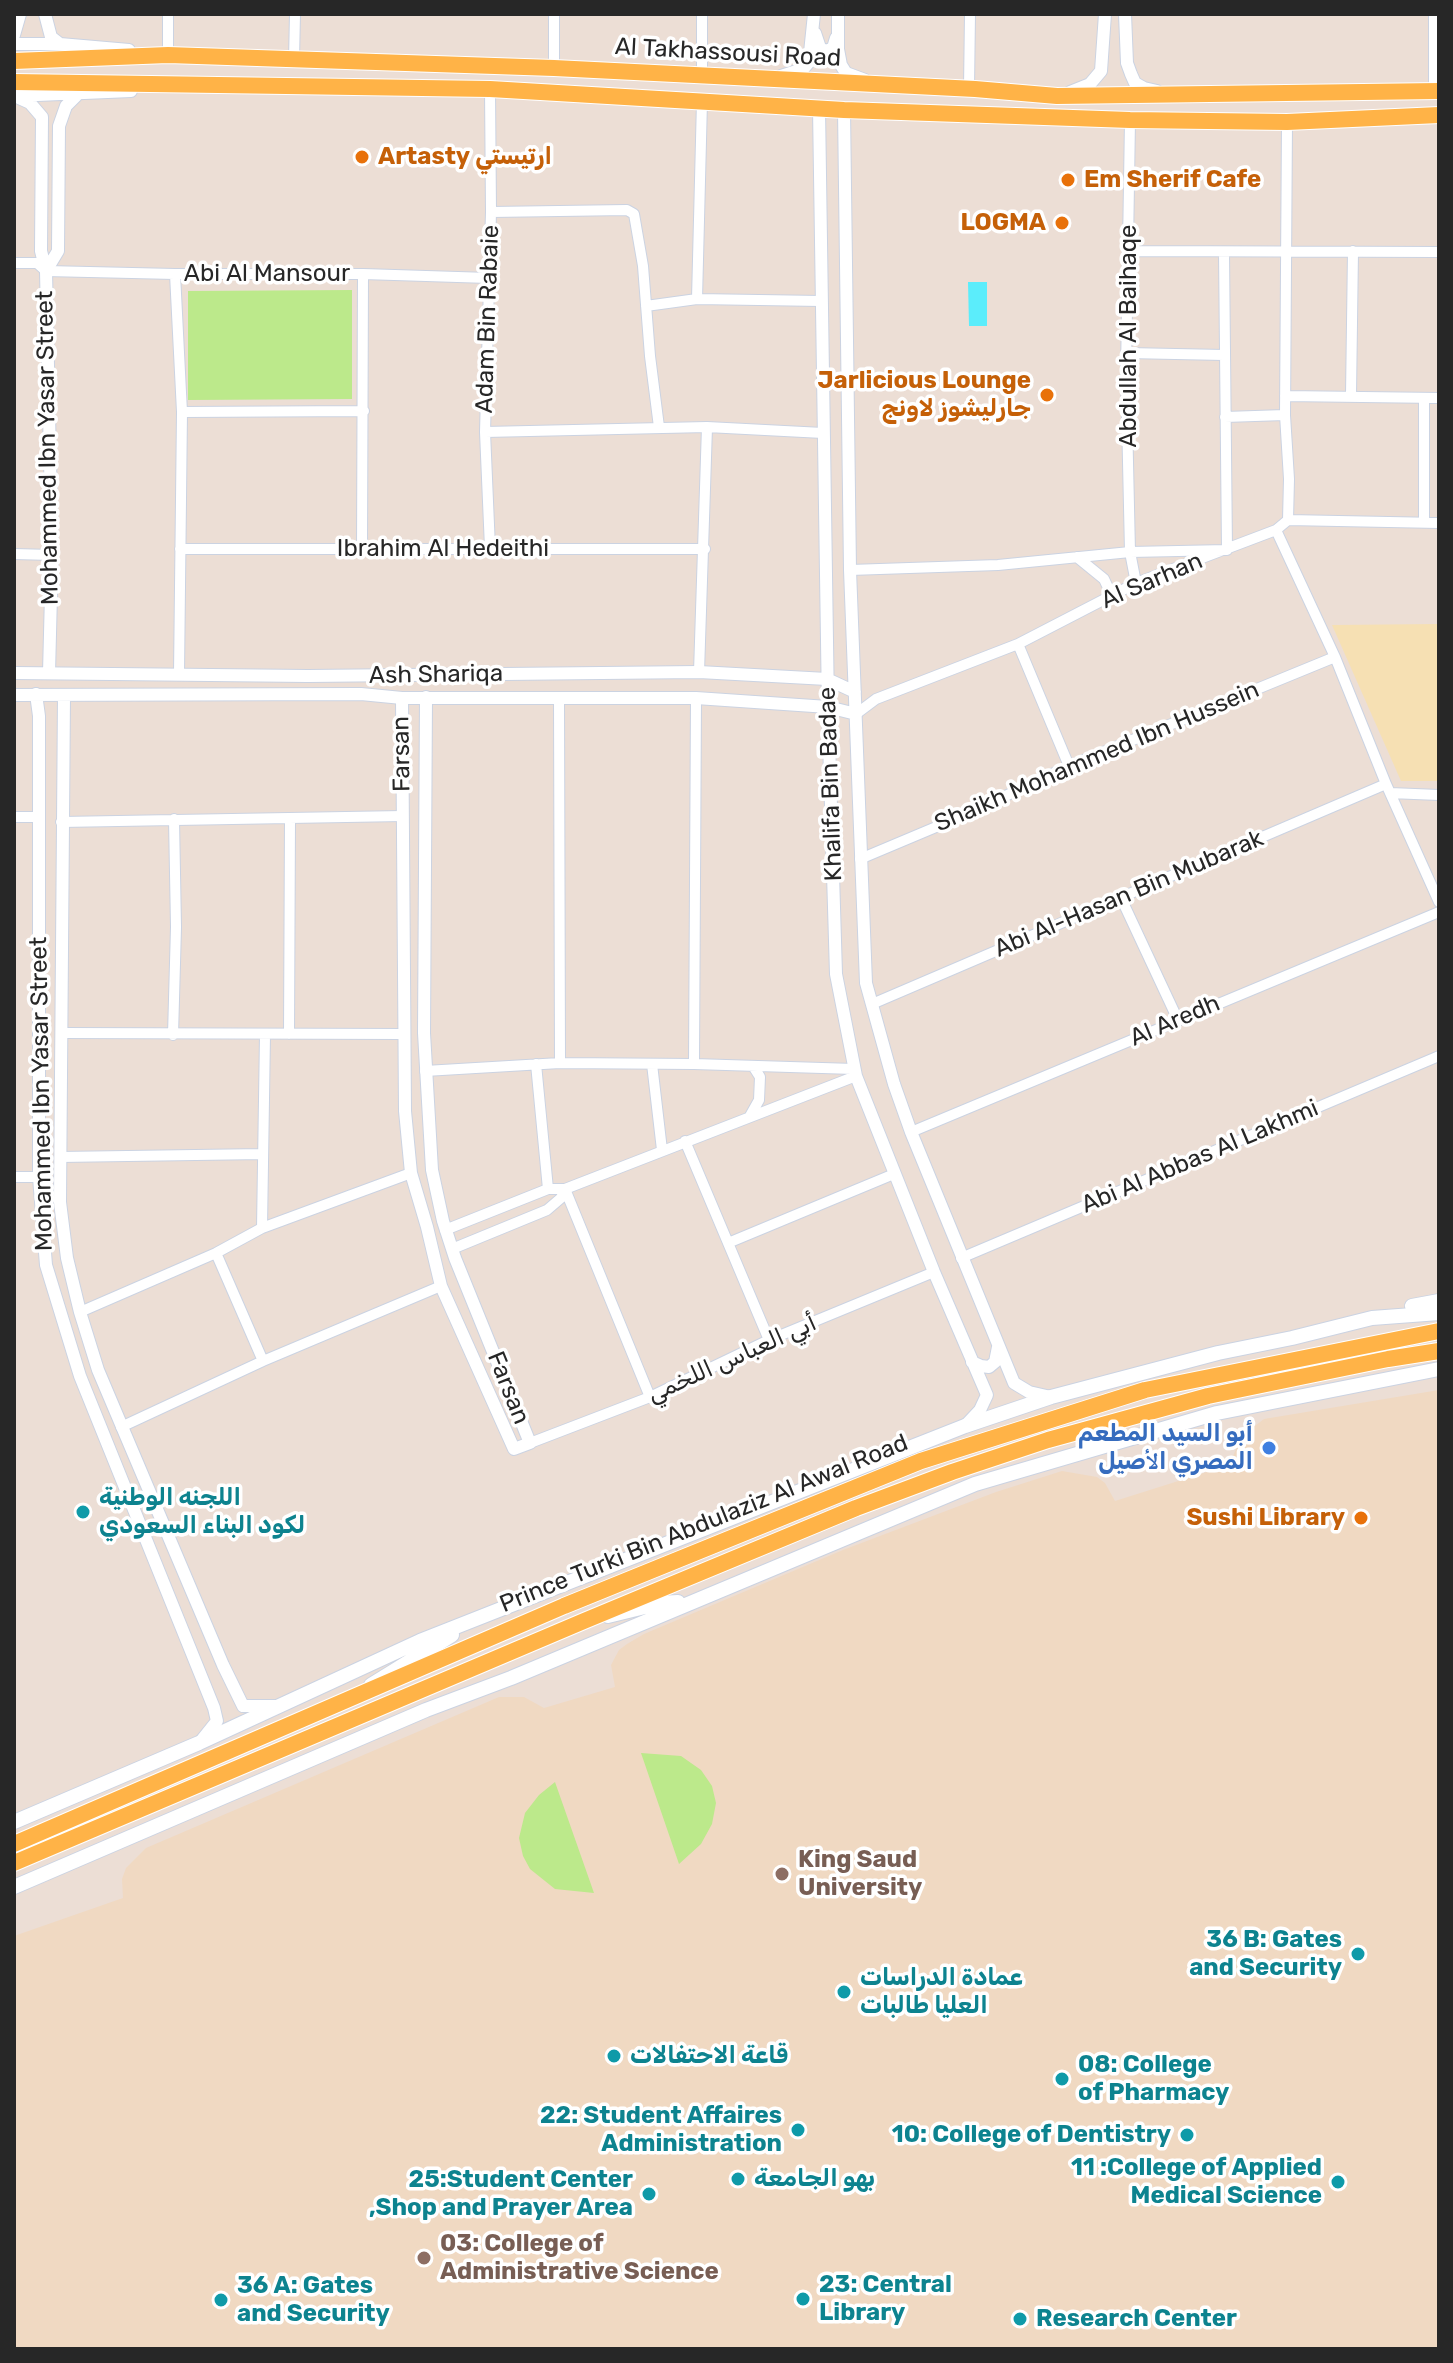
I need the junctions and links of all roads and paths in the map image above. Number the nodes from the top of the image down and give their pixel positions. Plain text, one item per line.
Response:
1 (20, 14) edge
2 (45, 14) edge
3 (168, 14) edge
4 (295, 14) edge
5 (554, 14) edge
6 (702, 14) edge
7 (970, 14) edge
8 (1105, 14) edge
9 (1125, 14) edge
10 (1434, 14) edge
11 (838, 17) edge
12 (814, 18) edge
13 (14, 35) edge
14 (1126, 35) junction
15 (1105, 40) junction
16 (14, 44) edge
17 (60, 44) junction
18 (168, 55) junction
19 (294, 60) junction
20 (14, 61) edge
21 (554, 68) junction
22 (702, 76) junction
23 (775, 78) junction
24 (237, 84) junction
25 (888, 86) junction
26 (490, 89) junction
27 (976, 89) junction
28 (15, 91) edge
29 (1436, 91) edge
30 (79, 93) junction
31 (1057, 96) junction
32 (1180, 96) junction
33 (702, 101) junction
34 (819, 108) junction
35 (844, 110) junction
36 (981, 115) junction
37 (1439, 115) edge
38 (1130, 120) junction
39 (1287, 122) junction
40 (845, 157) junction
41 (820, 160) junction
42 (491, 212) junction
43 (1129, 251) junction
44 (1353, 251) junction
45 (1224, 252) junction
46 (1287, 252) junction
47 (1439, 252) edge
48 (14, 263) edge
49 (46, 271) junction
50 (175, 274) junction
51 (363, 274) junction
52 (489, 278) junction
53 (697, 299) junction
54 (821, 301) junction
55 (646, 306) junction
56 (1127, 353) junction
57 (1224, 355) junction
58 (1351, 395) junction
59 (1285, 396) junction
60 (1439, 398) edge
61 (1424, 399) junction
62 (364, 411) junction
63 (182, 412) junction
64 (1285, 415) junction
65 (1225, 417) junction
66 (659, 427) junction
67 (707, 427) junction
68 (485, 432) junction
69 (823, 433) junction
70 (1288, 520) junction
71 (1424, 522) junction
72 (1439, 523) edge
73 (1276, 530) junction
74 (490, 548) junction
75 (180, 549) junction
76 (705, 549) junction
77 (1227, 550) junction
78 (362, 551) junction
79 (1130, 552) junction
80 (14, 554) edge
81 (52, 555) junction
82 (1077, 557) junction
83 (850, 570) junction
84 (1136, 583) junction
85 (1112, 596) junction
86 (1018, 644) junction
87 (1335, 657) junction
88 (699, 672) junction
89 (14, 673) edge
90 (49, 673) junction
91 (179, 674) junction
92 (308, 676) junction
93 (827, 679) junction
94 (855, 692) junction
95 (36, 694) junction
96 (307, 694) junction
97 (14, 695) edge
98 (64, 696) junction
99 (426, 697) junction
100 (402, 698) junction
101 (559, 698) junction
102 (696, 698) junction
103 (876, 699) junction
104 (828, 707) junction
105 (856, 714) junction
106 (39, 716) junction
107 (63, 720) junction
108 (1069, 766) junction
109 (1388, 788) junction
110 (1439, 795) edge
111 (403, 816) junction
112 (14, 817) edge
113 (38, 817) junction
114 (174, 819) junction
115 (290, 819) junction
116 (61, 822) junction
117 (860, 859) junction
118 (1121, 898) junction
119 (1439, 902) edge
120 (1439, 912) edge
121 (872, 1004) junction
122 (1178, 1020) junction
123 (62, 1033) junction
124 (289, 1034) junction
125 (404, 1034) junction
126 (173, 1035) junction
127 (265, 1035) junction
128 (1439, 1056) edge
129 (560, 1063) junction
130 (536, 1064) junction
131 (652, 1064) junction
132 (694, 1064) junction
133 (753, 1066) junction
134 (425, 1071) junction
135 (855, 1072) junction
136 (750, 1116) junction
137 (911, 1132) junction
138 (685, 1141) junction
139 (662, 1150) junction
140 (263, 1154) junction
141 (60, 1157) junction
142 (411, 1173) junction
143 (894, 1174) junction
144 (14, 1177) edge
145 (39, 1177) junction
146 (548, 1189) junction
147 (565, 1189) junction
148 (262, 1228) junction
149 (449, 1240) junction
150 (431, 1242) junction
151 (728, 1243) junction
152 (216, 1253) junction
153 (961, 1258) junction
154 (934, 1272) junction
155 (441, 1286) junction
156 (1439, 1301) edge
157 (80, 1312) junction
158 (1439, 1313) edge
159 (1372, 1318) junction
160 (1439, 1331) edge
161 (769, 1340) junction
162 (998, 1344) junction
163 (1439, 1351) edge
164 (263, 1361) junction
165 (972, 1362) junction
166 (1439, 1369) edge
167 (650, 1397) junction
168 (1051, 1397) junction
169 (965, 1426) junction
170 (121, 1427) junction
171 (530, 1443) junction
172 (691, 1601) junction
173 (472, 1620) junction
174 (584, 1621) junction
175 (223, 1665) junction
176 (201, 1678) junction
177 (358, 1694) junction
178 (282, 1705) junction
179 (199, 1743) junction
180 (14, 1822) edge
181 (14, 1844) edge
182 (14, 1863) edge
183 (14, 1887) edge

1 - 13 street
2 - 17 street
3 - 18 street
4 - 19 street
5 - 21 street
6 - 22 street
7 - 27 street
8 - 15 street
9 - 14 street
10 - 29 street
11 - 12 street
11 - 25 street
12 - 23 street
14 - 15 street
14 - 32 street
15 - 31 street
16 - 17 street
17 - 18 street
18 - 19 main road, Al Takhassousi Road
18 - 20 main road, Al Takhassousi Road
19 - 21 main road, Al Takhassousi Road
21 - 22 main road, Al Takhassousi Road
22 - 23 main road, Al Takhassousi Road
23 - 25 main road, Al Takhassousi Road
24 - 26 main road, Al Takhassousi Road
24 - 28 main road, Al Takhassousi Road
24 - 30 street
25 - 27 main road, Al Takhassousi Road
26 - 33 main road, Al Takhassousi Road
26 - 42 street, Adam Bin Rabaie
27 - 31 main road, Al Takhassousi Road
27 - 36 main road
28 - 30 street
28 - 49 street, Mohammed Ibn Yasar Street
29 - 32 main road, Al Takhassousi Road
30 - 49 street, Mohammed Ibn Yasar Street
31 - 32 main road, Al Takhassousi Road
33 - 34 main road, Al Takhassousi Road
33 - 53 street
34 - 35 main road, Al Takhassousi Road
34 - 41 street, Khalifa Bin Badae
35 - 36 main road, Al Takhassousi Road
35 - 40 street, Khalifa Bin Badae
36 - 38 main road, Al Takhassousi Road
37 - 39 main road, Al Takhassousi Road
38 - 39 main road, Al Takhassousi Road
38 - 43 street, Abdullah Al Baihaqe
39 - 46 street
40 - 41 street
40 - 83 street, Khalifa Bin Badae
41 - 54 street, Khalifa Bin Badae
42 - 52 street, Adam Bin Rabaie
42 - 55 street
43 - 45 street
43 - 56 street, Abdullah Al Baihaqe
44 - 46 street
44 - 47 street
44 - 58 street
45 - 46 street
45 - 57 street
46 - 59 street
48 - 49 street, Abi Al Mansour
49 - 50 street, Abi Al Mansour
49 - 81 street, Mohammed Ibn Yasar Street
50 - 51 street, Abi Al Mansour
50 - 63 street
51 - 52 street, Abi Al Mansour
51 - 62 street
52 - 68 street, Adam Bin Rabaie
53 - 54 street
53 - 55 street
54 - 69 street, Khalifa Bin Badae
55 - 66 street
56 - 57 street
56 - 79 street, Abdullah Al Baihaqe
57 - 65 street
58 - 59 street
58 - 61 street
59 - 64 street
60 - 61 street
61 - 71 street
62 - 63 street
62 - 78 street
63 - 75 street
64 - 65 street
64 - 70 street
65 - 77 street
66 - 67 street
66 - 68 street
67 - 69 street
67 - 76 street
68 - 74 street, Adam Bin Rabaie
69 - 93 street, Khalifa Bin Badae
70 - 71 street
70 - 73 street, Al Sarhan
71 - 72 street
73 - 77 street, Al Sarhan
73 - 87 street
74 - 76 street, Ibrahim Al Hedeithi
74 - 78 street, Ibrahim Al Hedeithi
75 - 78 street, Ibrahim Al Hedeithi
75 - 91 street
76 - 88 street
77 - 79 street
77 - 84 street, Al Sarhan
79 - 82 street
79 - 84 street, Abdullah Al Baihaqe
80 - 81 street
81 - 90 street, Mohammed Ibn Yasar Street
82 - 83 street
82 - 85 street
83 - 94 street, Khalifa Bin Badae
84 - 85 street, Al Sarhan
85 - 86 street, Al Sarhan
86 - 103 street, Al Sarhan
86 - 108 street
87 - 108 street, Shaikh Mohammed Ibn Hussein
87 - 109 street
88 - 92 street, Ash Shariqa
88 - 93 street, Ash Shariqa
89 - 90 street, Ash Shariqa
90 - 91 street, Ash Shariqa
91 - 92 street, Ash Shariqa
92 - 96 street
93 - 94 street, Ash Shariqa
93 - 104 street, Khalifa Bin Badae
94 - 103 street
94 - 105 street, Khalifa Bin Badae
95 - 97 street, Ash Shariqa
95 - 98 street, Ash Shariqa
95 - 106 street, Mohammed Ibn Yasar Street
96 - 98 street, Ash Shariqa
96 - 100 street, Ash Shariqa
98 - 107 street, Mohammed Ibn Yasar Street
99 - 100 street, Ash Shariqa
99 - 101 street, Ash Shariqa
99 - 134 street, Farsan
100 - 111 street, Farsan
101 - 102 street, Ash Shariqa
101 - 129 street
102 - 104 street, Ash Shariqa
102 - 132 street
103 - 105 street, Al Sarhan
104 - 105 street, Ash Shariqa
104 - 135 street, Khalifa Bin Badae
105 - 117 street, Khalifa Bin Badae
106 - 107 street
106 - 113 street, Mohammed Ibn Yasar Street
107 - 116 street, Mohammed Ibn Yasar Street
108 - 117 street, Shaikh Mohammed Ibn Hussein
109 - 110 street
109 - 118 street, Abi Al-Hasan Bin Mubarak
109 - 119 street
111 - 115 street
111 - 125 street, Farsan
112 - 113 street
113 - 145 street, Mohammed Ibn Yasar Street
114 - 115 street
114 - 116 street
114 - 126 street
115 - 124 street
116 - 123 street, Mohammed Ibn Yasar Street
117 - 121 street, Khalifa Bin Badae
118 - 121 street, Abi Al-Hasan Bin Mubarak
118 - 122 street
120 - 122 street, Al Aredh
121 - 137 street, Khalifa Bin Badae
122 - 137 street, Al Aredh
123 - 126 street
123 - 141 street, Mohammed Ibn Yasar Street
124 - 125 street
124 - 127 street
125 - 142 street, Farsan
126 - 127 street
127 - 140 street
128 - 153 street, Abi Al Abbas Al Lakhmi
129 - 130 street
129 - 131 street
130 - 134 street
130 - 146 street
131 - 132 street
131 - 139 street
132 - 133 street
133 - 135 street
133 - 136 street
134 - 149 street, Farsan
135 - 136 street
135 - 143 street, Khalifa Bin Badae
136 - 138 street
137 - 153 street, Khalifa Bin Badae
138 - 139 street
138 - 151 street
139 - 147 street
140 - 141 street
140 - 148 street
141 - 157 street, Mohammed Ibn Yasar Street
142 - 148 street
142 - 150 street, Farsan
143 - 151 street
143 - 154 street, Khalifa Bin Badae
144 - 145 street
145 - 176 street, Mohammed Ibn Yasar Street
146 - 147 street
146 - 149 street
147 - 149 street
147 - 167 street
148 - 152 street
149 - 150 street
149 - 171 street, Farsan
150 - 155 street, Farsan
151 - 161 street
152 - 157 street
152 - 164 street
153 - 162 street, Khalifa Bin Badae
154 - 161 street, أبي العباس اللخمي
154 - 165 street, Khalifa Bin Badae
155 - 164 street
155 - 171 street, Farsan
156 - 159 main road
157 - 170 street, Mohammed Ibn Yasar Street
158 - 159 main road
159 - 168 main road
160 - 177 main road, Prince Turki Bin Abdulaziz Al Awal Road
161 - 167 street, أبي العباس اللخمي
162 - 165 street
162 - 168 street, Khalifa Bin Badae
163 - 174 main road, Prince Turki Bin Abdulaziz Al Awal Road
164 - 170 street
165 - 169 street, Khalifa Bin Badae
166 - 172 main road
167 - 171 street, أبي العباس اللخمي
168 - 169 main road
169 - 173 main road
170 - 175 street, Mohammed Ibn Yasar Street
172 - 174 main road
172 - 183 main road
173 - 177 main road
173 - 178 main road
174 - 182 main road, Prince Turki Bin Abdulaziz Al Awal Road
175 - 176 street
175 - 178 street, Mohammed Ibn Yasar Street
176 - 179 street, Mohammed Ibn Yasar Street
177 - 181 main road, Prince Turki Bin Abdulaziz Al Awal Road
178 - 179 main road
179 - 180 main road

